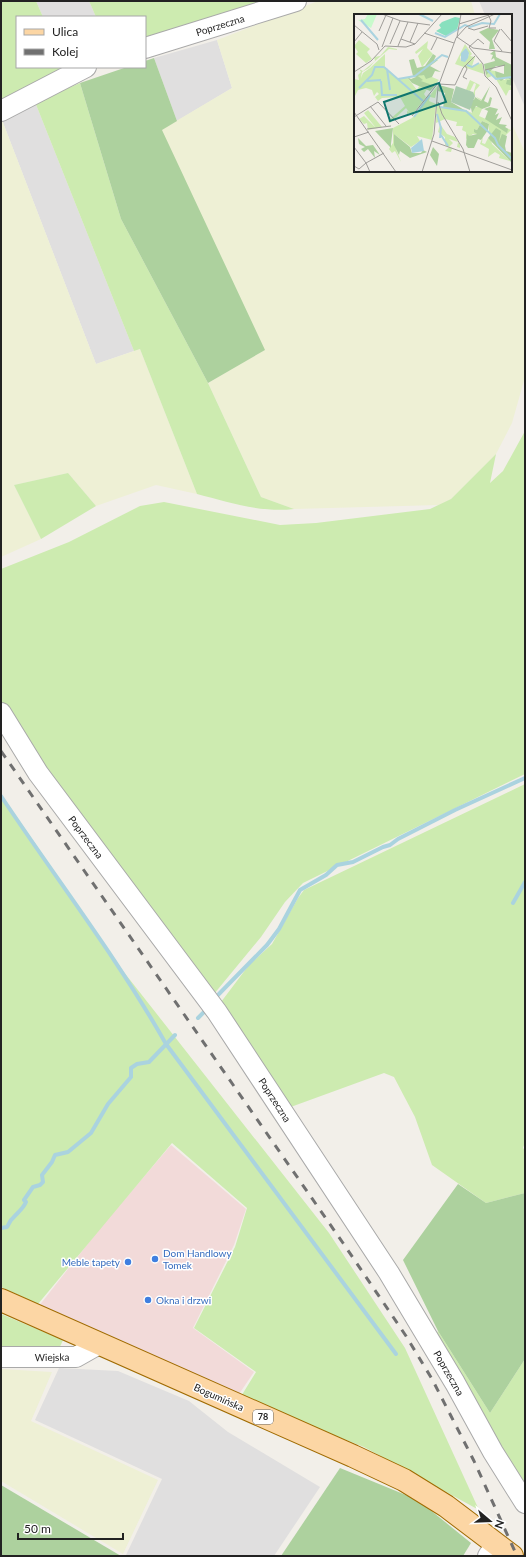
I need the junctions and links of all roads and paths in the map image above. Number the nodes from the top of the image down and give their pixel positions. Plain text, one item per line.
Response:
1 (296, 1) edge
2 (146, 48) edge
3 (84, 68) edge
4 (1, 111) edge
5 (1, 713) edge
6 (1, 1300) edge
7 (99, 1344) junction
8 (1, 1357) edge
9 (525, 1503) edge
10 (499, 1552) edge

1 - 2 street, Poprzeczna
3 - 4 street
5 - 9 street, Poprzeczna
6 - 7 main road, Bogumińska / 78
7 - 8 street, Wiejska
7 - 10 main road, Bogumińska / 78

